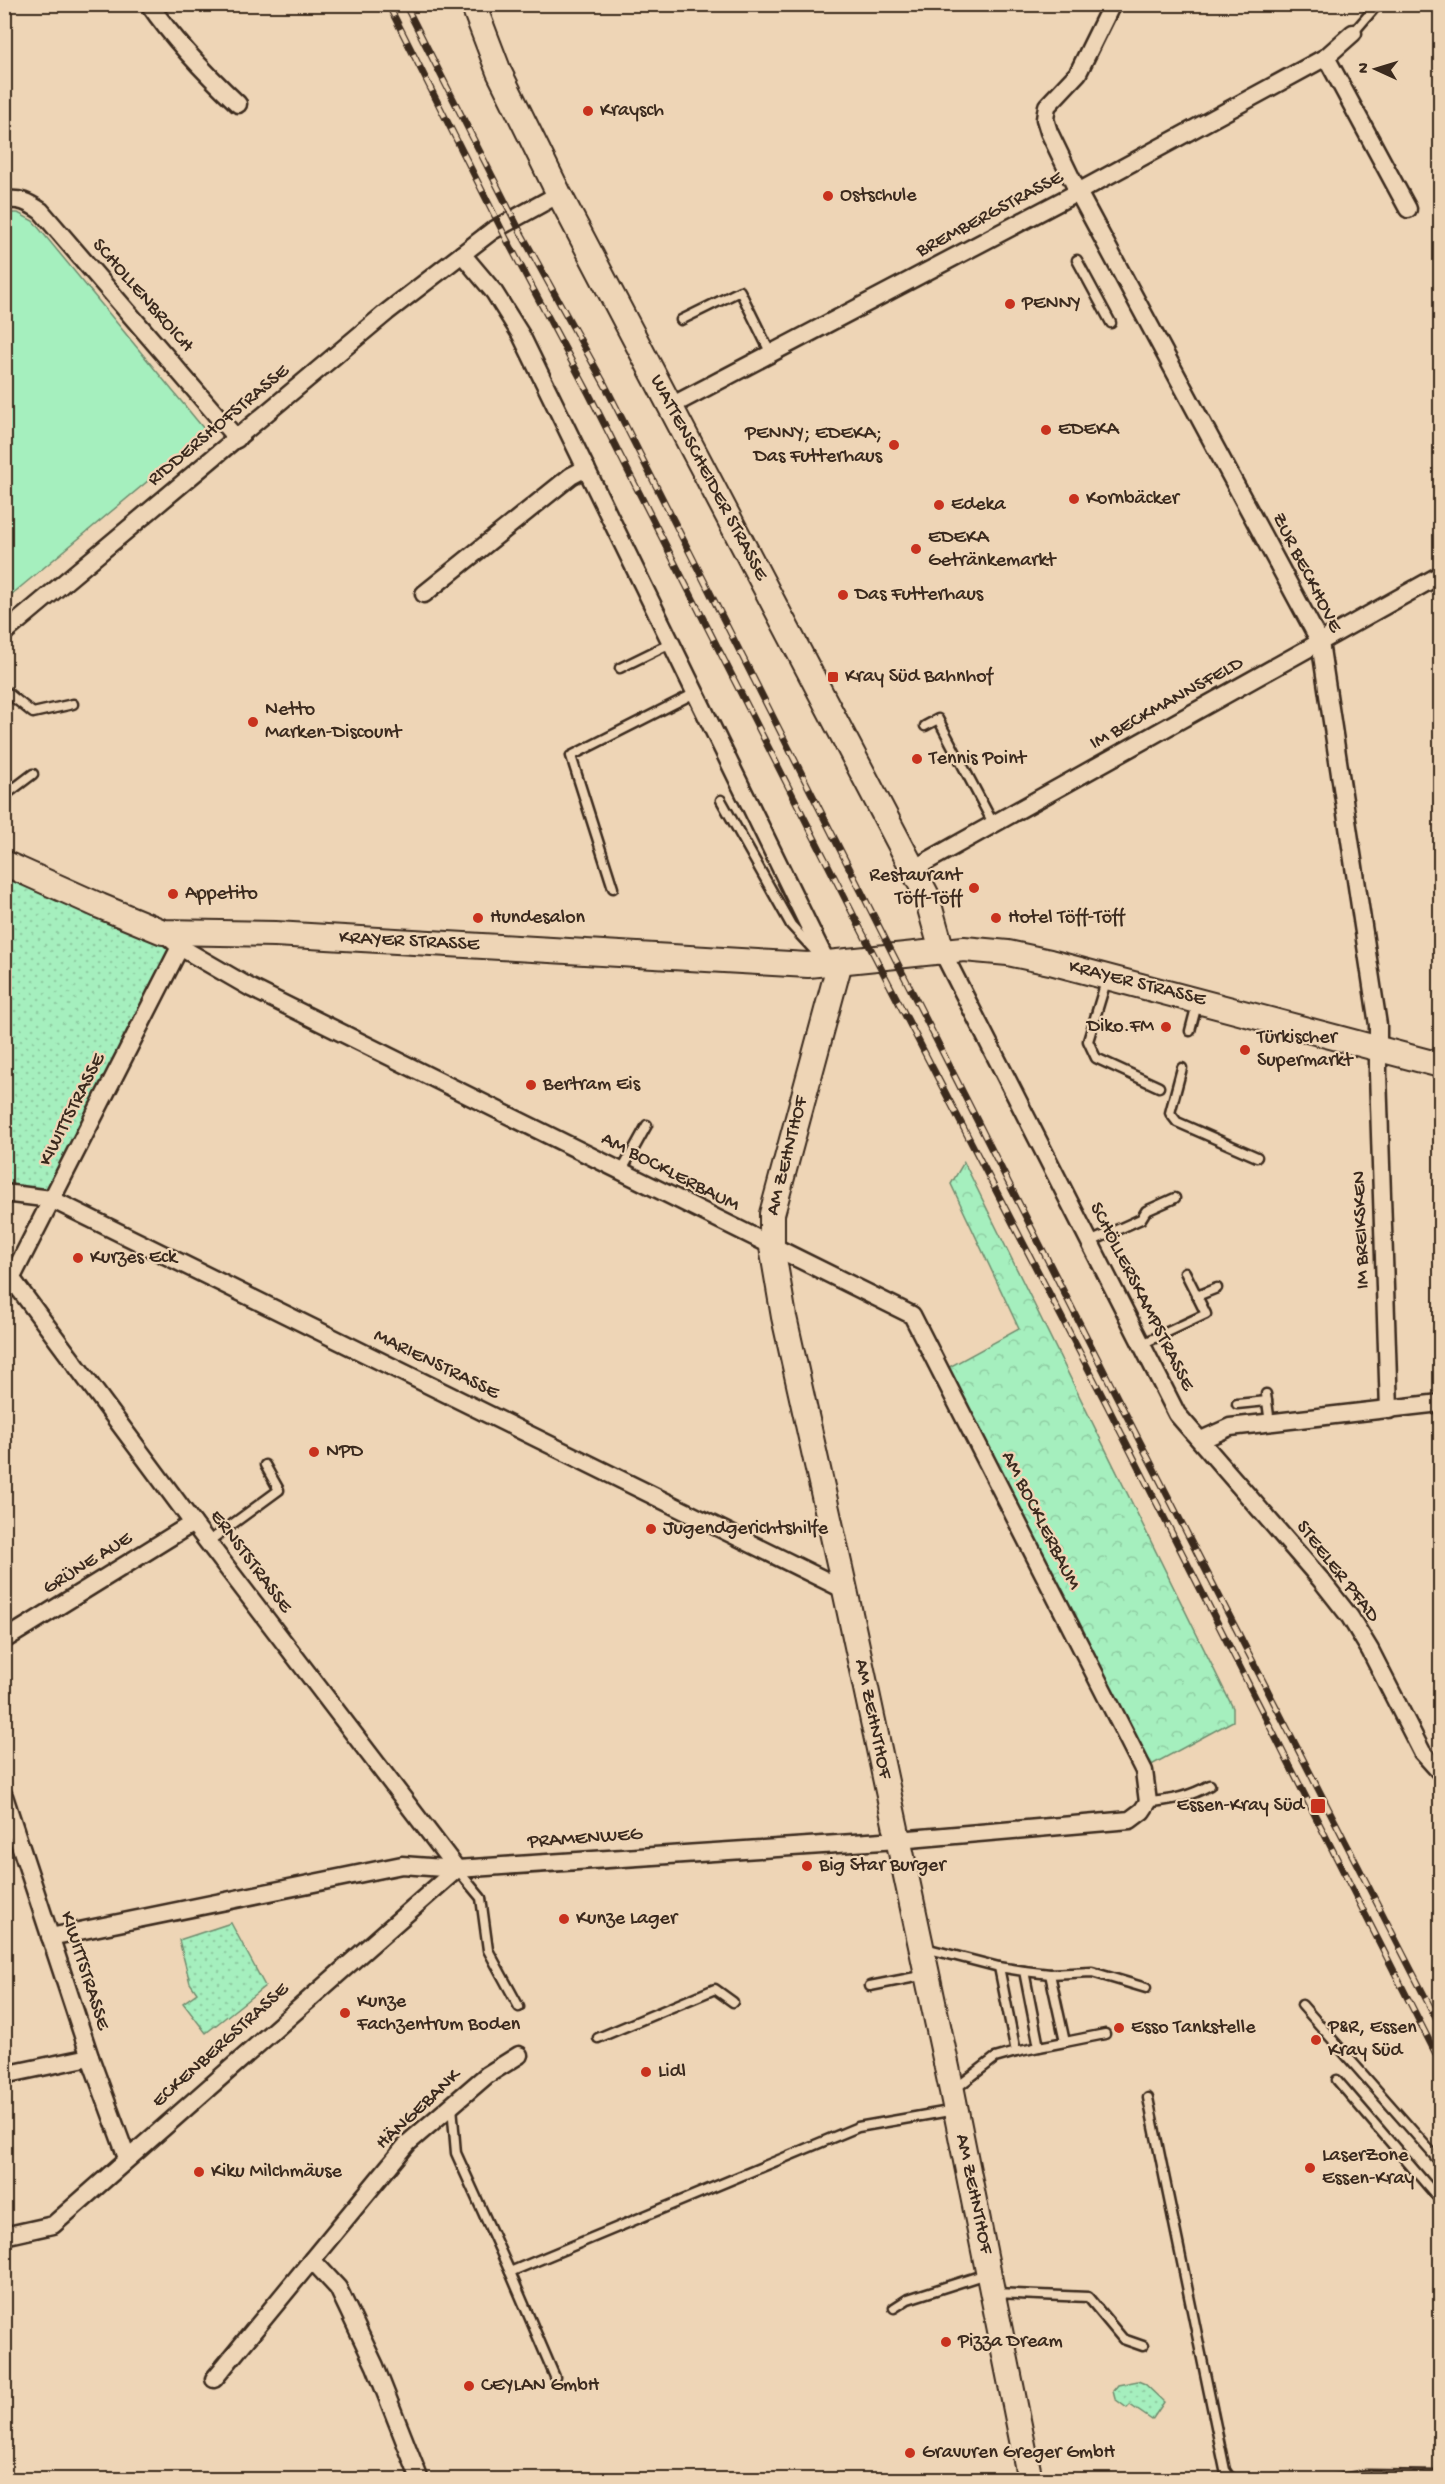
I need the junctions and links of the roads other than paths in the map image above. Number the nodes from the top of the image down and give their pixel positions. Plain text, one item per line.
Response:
1 (148, 4) edge
2 (473, 4) edge
3 (1112, 4) edge
4 (1378, 4) edge
5 (1353, 33) joint
6 (1326, 57) junction
7 (238, 104) dead end
8 (1078, 192) junction
9 (560, 194) junction
10 (4, 201) edge
11 (1407, 209) dead end
12 (462, 254) junction
13 (1077, 261) dead end
14 (681, 320) dead end
15 (1111, 323) dead end
16 (771, 354) junction
17 (671, 406) junction
18 (237, 439) junction
19 (586, 468) junction
20 (1440, 575) edge
21 (424, 594) dead end
22 (4, 633) edge
23 (1320, 642) junction
24 (671, 643) junction
25 (620, 668) dead end
26 (4, 690) edge
27 (695, 693) junction
28 (73, 704) dead end
29 (924, 726) dead end
30 (33, 774) dead end
31 (4, 796) edge
32 (721, 800) dead end
33 (994, 825) junction
34 (4, 863) edge
35 (913, 868) junction
36 (613, 888) dead end
37 (172, 940) junction
38 (942, 951) junction
39 (834, 963) junction
40 (1107, 978) junction
41 (1198, 1000) junction
42 (1190, 1031) dead end
43 (1378, 1049) junction
44 (1440, 1065) edge
45 (1182, 1068) dead end
46 (1159, 1087) dead end
47 (647, 1125) dead end
48 (1257, 1157) dead end
49 (621, 1172) junction
50 (4, 1193) edge
51 (1175, 1198) dead end
52 (51, 1199) junction
53 (1090, 1242) junction
54 (772, 1247) junction
55 (1185, 1272) dead end
56 (8, 1286) edge
57 (1217, 1288) dead end
58 (1197, 1296) junction
59 (1142, 1344) junction
60 (1440, 1403) edge
61 (1237, 1404) dead end
62 (1389, 1410) junction
63 (1270, 1423) junction
64 (1201, 1440) junction
65 (265, 1466) dead end
66 (194, 1523) junction
67 (208, 1542) junction
68 (845, 1590) junction
69 (4, 1640) edge
70 (1440, 1772) edge
71 (1210, 1785) dead end
72 (4, 1796) edge
73 (1148, 1802) junction
74 (898, 1840) junction
75 (456, 1869) junction
76 (50, 1937) junction
77 (921, 1947) junction
78 (999, 1967) junction
79 (1024, 1971) junction
80 (927, 1974) junction
81 (1050, 1974) junction
82 (870, 1986) dead end
83 (1146, 1988) dead end
84 (733, 2002) dead end
85 (1302, 2005) dead end
86 (519, 2007) dead end
87 (1105, 2034) dead end
88 (598, 2038) dead end
89 (1065, 2043) junction
90 (1040, 2047) junction
91 (1016, 2052) junction
92 (519, 2055) dead end
93 (90, 2057) junction
94 (4, 2075) edge
95 (1337, 2080) dead end
96 (1148, 2098) dead end
97 (954, 2101) junction
98 (452, 2106) junction
99 (127, 2158) junction
100 (1440, 2162) edge
101 (1440, 2199) edge
102 (4, 2236) edge
103 (312, 2260) junction
104 (510, 2272) junction
105 (991, 2283) junction
106 (894, 2308) dead end
107 (1143, 2346) dead end
108 (555, 2378) dead end
109 (214, 2379) dead end
110 (1440, 2475) edge
111 (420, 2480) edge
112 (1030, 2480) edge
113 (1235, 2480) edge
114 (1335, 2480) edge

1 - 7 street
2 - 9 main road, WATTENSCHEIDER STRASSE
3 - 8 street, ZUR BECKHOVE
4 - 5 lane, BREMBERGSTRASSE
5 - 6 street, BREMBERGSTRASSE
6 - 8 street, BREMBERGSTRASSE
6 - 11 street
8 - 16 street, BREMBERGSTRASSE
8 - 23 street, ZUR BECKHOVE
9 - 12 street, RIDDERSHOFSTRASSE
9 - 17 main road, WATTENSCHEIDER STRASSE
10 - 18 street, SCHOLLENBROICH
12 - 18 street, RIDDERSHOFSTRASSE
12 - 19 street
13 - 15 lane
14 - 16 lane
16 - 17 street, BREMBERGSTRASSE
17 - 35 main road, WATTENSCHEIDER STRASSE
18 - 22 street, RIDDERSHOFSTRASSE
19 - 21 street
19 - 24 street
20 - 23 street, IM BECKMANNSFELD
23 - 33 street, IM BECKMANNSFELD
23 - 43 street, ZUR BECKHOVE
24 - 25 lane
24 - 27 street
26 - 28 lane
27 - 36 lane
27 - 39 street
29 - 33 lane
30 - 31 lane
32 - 39 lane
33 - 35 street, IM BECKMANNSFELD
34 - 37 main road, KRAYER STRASSE
35 - 38 main road, WATTENSCHEIDER STRASSE
37 - 39 main road, KRAYER STRASSE
37 - 49 street, AM BOCKLERBAUM
37 - 52 street, KIWITTSTRASSE
38 - 39 main road, KRAYER STRASSE
38 - 40 main road, KRAYER STRASSE
38 - 53 street, SCHÖLLERSKAMPSTRASSE
39 - 54 main road, AM ZEHNTHOF
40 - 41 main road, KRAYER STRASSE
40 - 46 lane
41 - 42 lane
41 - 43 main road, KRAYER STRASSE
43 - 44 main road, KRAYER STRASSE
43 - 62 street, IM BREIKSKEN
45 - 48 lane
47 - 49 lane
49 - 54 street, AM BOCKLERBAUM
50 - 52 street, MARIENSTRASSE
51 - 53 lane
52 - 56 street, KIWITTSTRASSE
52 - 68 street, MARIENSTRASSE
53 - 59 street, SCHÖLLERSKAMPSTRASSE
54 - 68 main road, AM ZEHNTHOF
54 - 73 street, AM BOCKLERBAUM
55 - 58 lane
56 - 66 street, ERNSTSTRASSE
57 - 58 lane
58 - 59 lane
59 - 64 street, SCHÖLLERSKAMPSTRASSE
60 - 62 street
61 - 63 lane
62 - 63 street
63 - 64 street
64 - 70 street, STEELER PFAD
65 - 67 lane
66 - 67 street, ERNSTSTRASSE
66 - 69 street, GRÜNE AUE
67 - 75 street, ERNSTSTRASSE
68 - 74 main road, AM ZEHNTHOF
71 - 73 lane
72 - 76 street, KIWITTSTRASSE
73 - 74 street, PRAMENWEG
74 - 75 street, PRAMENWEG
74 - 77 main road, AM ZEHNTHOF
75 - 76 street, PRAMENWEG
75 - 86 lane
75 - 99 street, ECKENBERGSTRASSE
76 - 93 street, KIWITTSTRASSE
77 - 78 lane
77 - 80 main road, AM ZEHNTHOF
78 - 79 lane
78 - 91 lane
79 - 81 lane
79 - 90 lane
80 - 82 lane
80 - 97 main road, AM ZEHNTHOF
81 - 83 lane
81 - 89 lane
84 - 88 lane
85 - 100 lane
87 - 89 lane
89 - 90 lane
90 - 91 lane
91 - 97 lane
92 - 98 street, HÄNGEBANK
93 - 94 street
93 - 99 street, KIWITTSTRASSE
95 - 101 lane
96 - 113 lane
97 - 104 lane
97 - 105 main road, AM ZEHNTHOF
98 - 103 street, HÄNGEBANK
98 - 104 lane
99 - 102 street, ECKENBERGSTRASSE
103 - 109 street, HÄNGEBANK
103 - 111 street
104 - 108 lane
105 - 106 lane
105 - 107 lane
105 - 112 main road, AM ZEHNTHOF
110 - 114 lane

